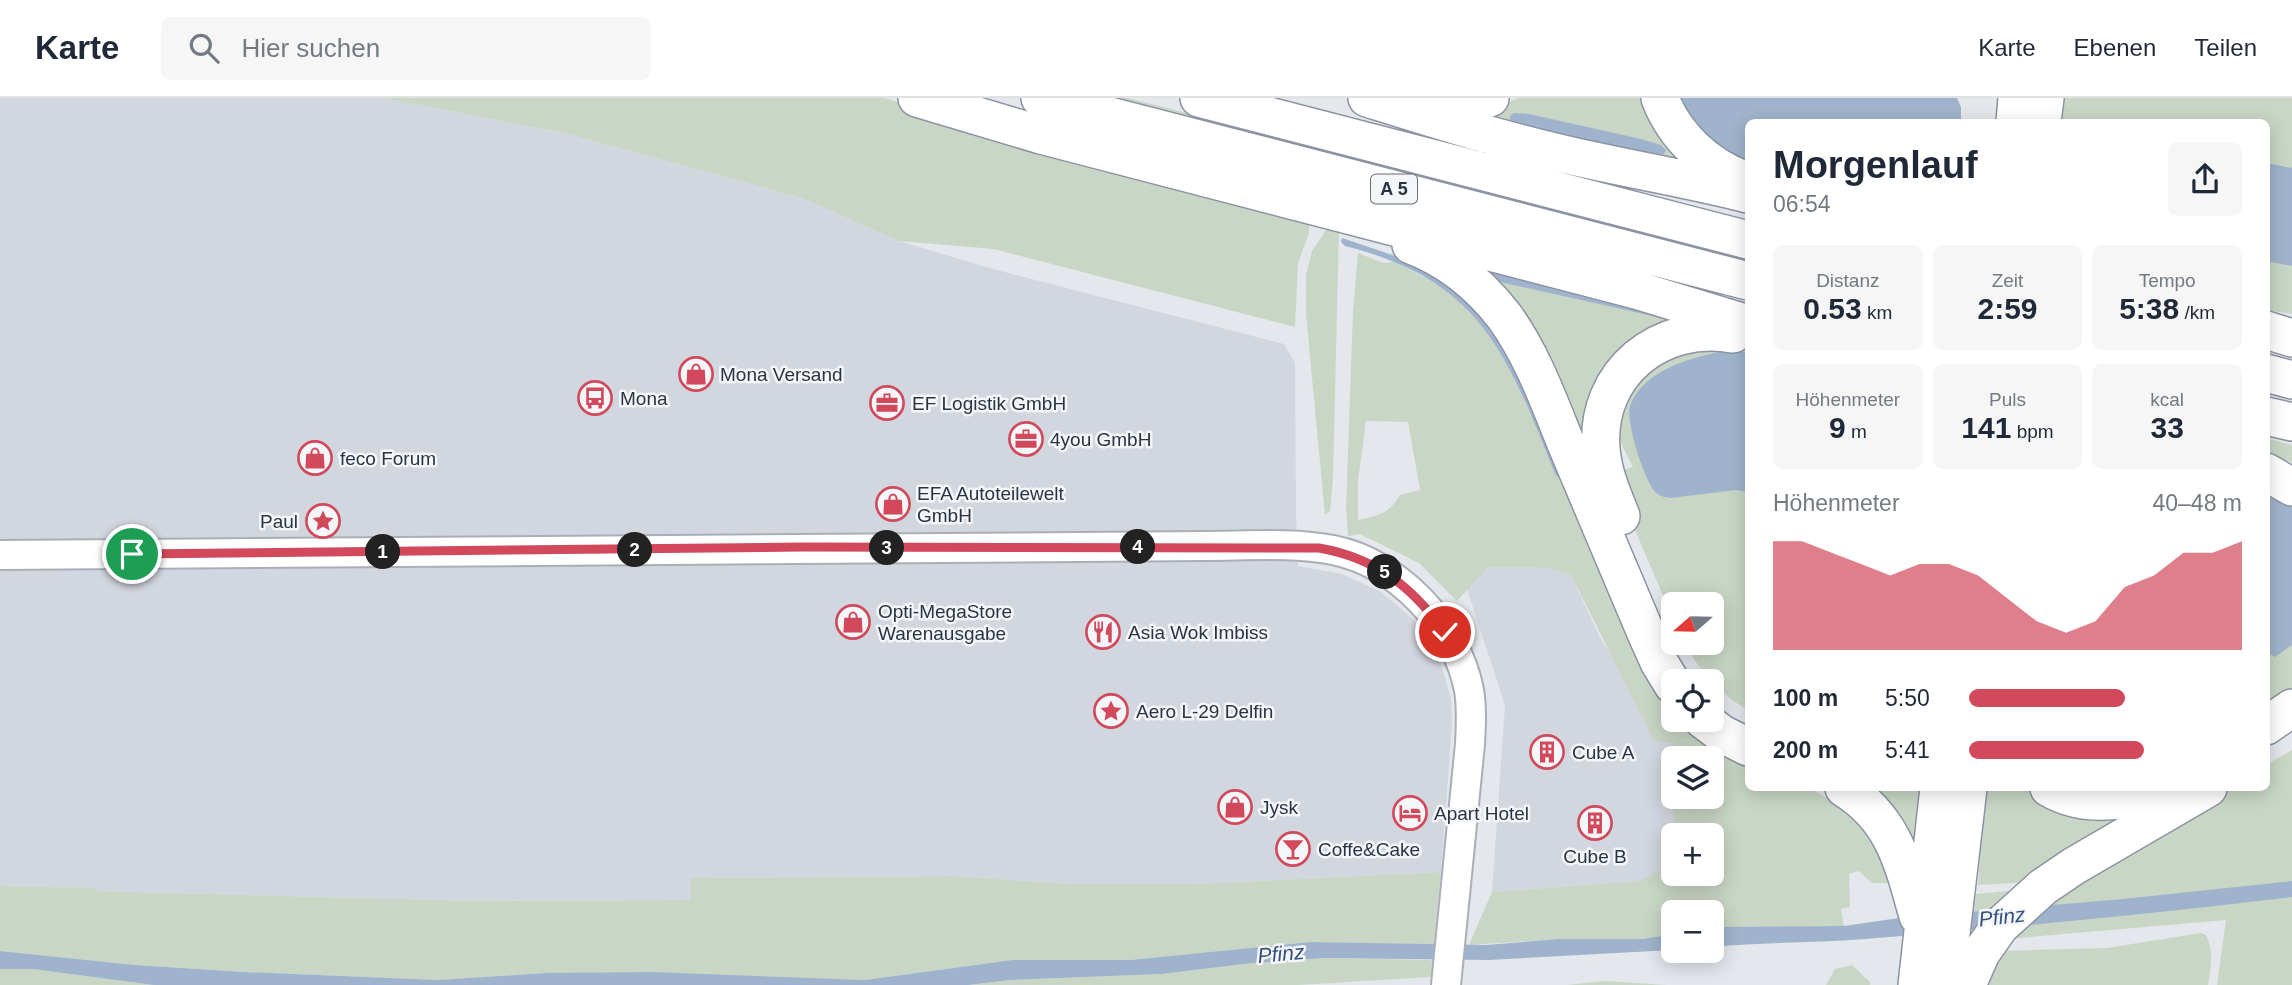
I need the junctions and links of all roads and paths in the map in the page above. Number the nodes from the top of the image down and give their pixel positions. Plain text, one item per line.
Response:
1 (917, 98) edge
2 (1040, 98) edge
3 (1199, 98) edge
4 (1367, 98) edge
5 (1490, 98) edge
6 (1660, 98) edge
7 (2017, 98) edge
8 (2045, 98) edge
9 (2015, 119) edge
10 (2042, 119) edge
11 (1745, 181) edge
12 (1745, 193) edge
13 (1380, 222) junction
14 (1745, 239) edge
15 (1745, 280) edge
16 (2270, 319) edge
17 (2292, 322) edge
18 (1745, 323) edge
19 (2270, 331) edge
20 (1745, 336) edge
21 (2292, 338) edge
22 (2270, 374) edge
23 (2292, 380) edge
24 (2270, 417) edge
25 (2292, 422) edge
26 (2270, 461) edge
27 (2292, 466) edge
28 (2270, 474) edge
29 (2292, 487) edge
30 (0, 555) edge
31 (1661, 610) edge
32 (1664, 669) edge
33 (1724, 705) edge
34 (2292, 708) edge
35 (1745, 719) edge
36 (2270, 723) edge
37 (1719, 732) edge
38 (2292, 739) edge
39 (1745, 746) edge
40 (2270, 752) edge
41 (1848, 791) edge
42 (1940, 791) edge
43 (1967, 791) edge
44 (2057, 791) edge
45 (2151, 791) edge
46 (2203, 791) edge
47 (1931, 881) junction
48 (1942, 968) edge
49 (1447, 979) edge

1 - 13 highway
2 - 15 highway, A 5
3 - 14 highway, A 5
4 - 5 highway
4 - 12 highway
6 - 11 highway
7 - 9 highway
8 - 10 highway
13 - 18 highway
13 - 32 highway, A 5
16 - 17 highway
19 - 21 highway
20 - 31 highway
22 - 23 highway
24 - 25 highway
26 - 27 highway
28 - 29 highway
30 - 49 street
33 - 35 highway
34 - 36 highway
37 - 39 highway
38 - 40 highway
41 - 47 highway
42 - 47 highway
43 - 47 highway
44 - 45 highway
46 - 48 highway
47 - 48 highway
47 - 48 highway

